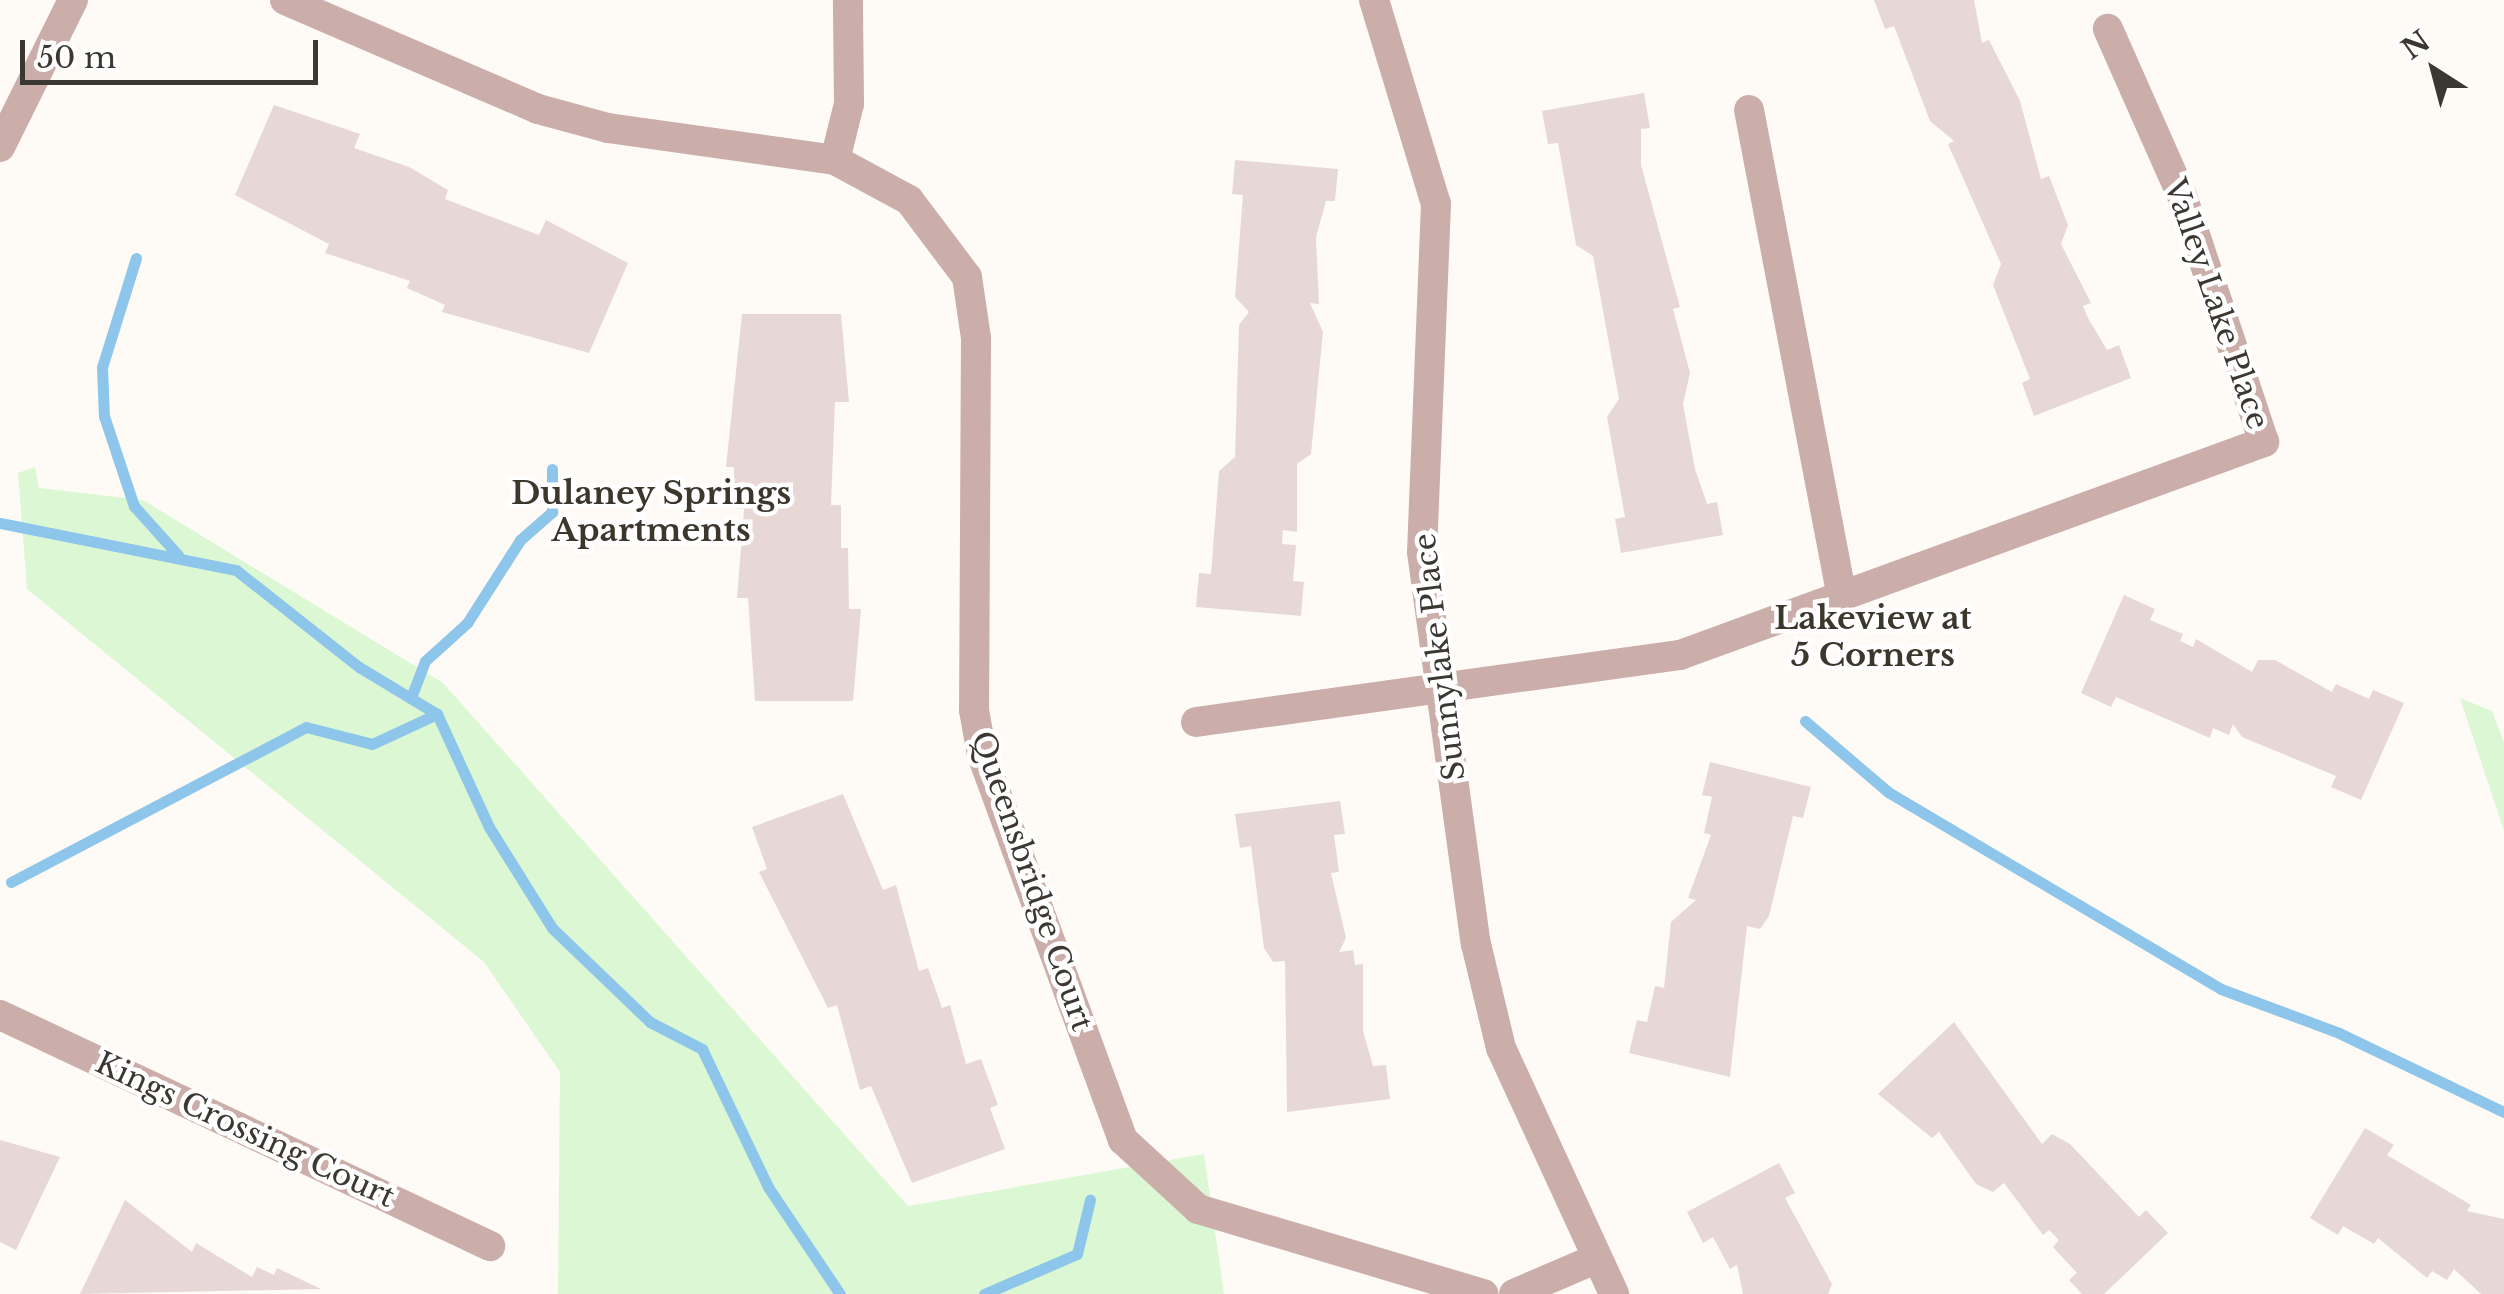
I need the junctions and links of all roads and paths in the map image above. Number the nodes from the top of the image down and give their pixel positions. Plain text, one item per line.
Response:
1 (73, 0) edge
2 (285, 0) edge
3 (848, 0) edge
4 (1374, 0) edge
5 (2108, 30) dead end
6 (1748, 110) dead end
7 (0, 147) edge
8 (836, 160) junction
9 (1842, 598) junction
10 (1441, 684) junction
11 (1196, 722) dead end
12 (0, 1015) edge
13 (490, 1246) dead end
14 (1594, 1260) junction
15 (1484, 1294) edge
16 (1514, 1294) edge
17 (1614, 1294) edge

1 - 7 street
2 - 8 street, Queensbridge Court
3 - 8 street
4 - 10 street, Sunnylake Place
5 - 9 street, Valley Lake Place
6 - 9 street
8 - 15 street, Queensbridge Court
9 - 10 street, Valley Lake Place
10 - 11 street, Valley Lake Place
10 - 14 street, Sunnylake Place
12 - 13 street, Kings Crossing Court
14 - 16 street
14 - 17 street, Sunnylake Place

